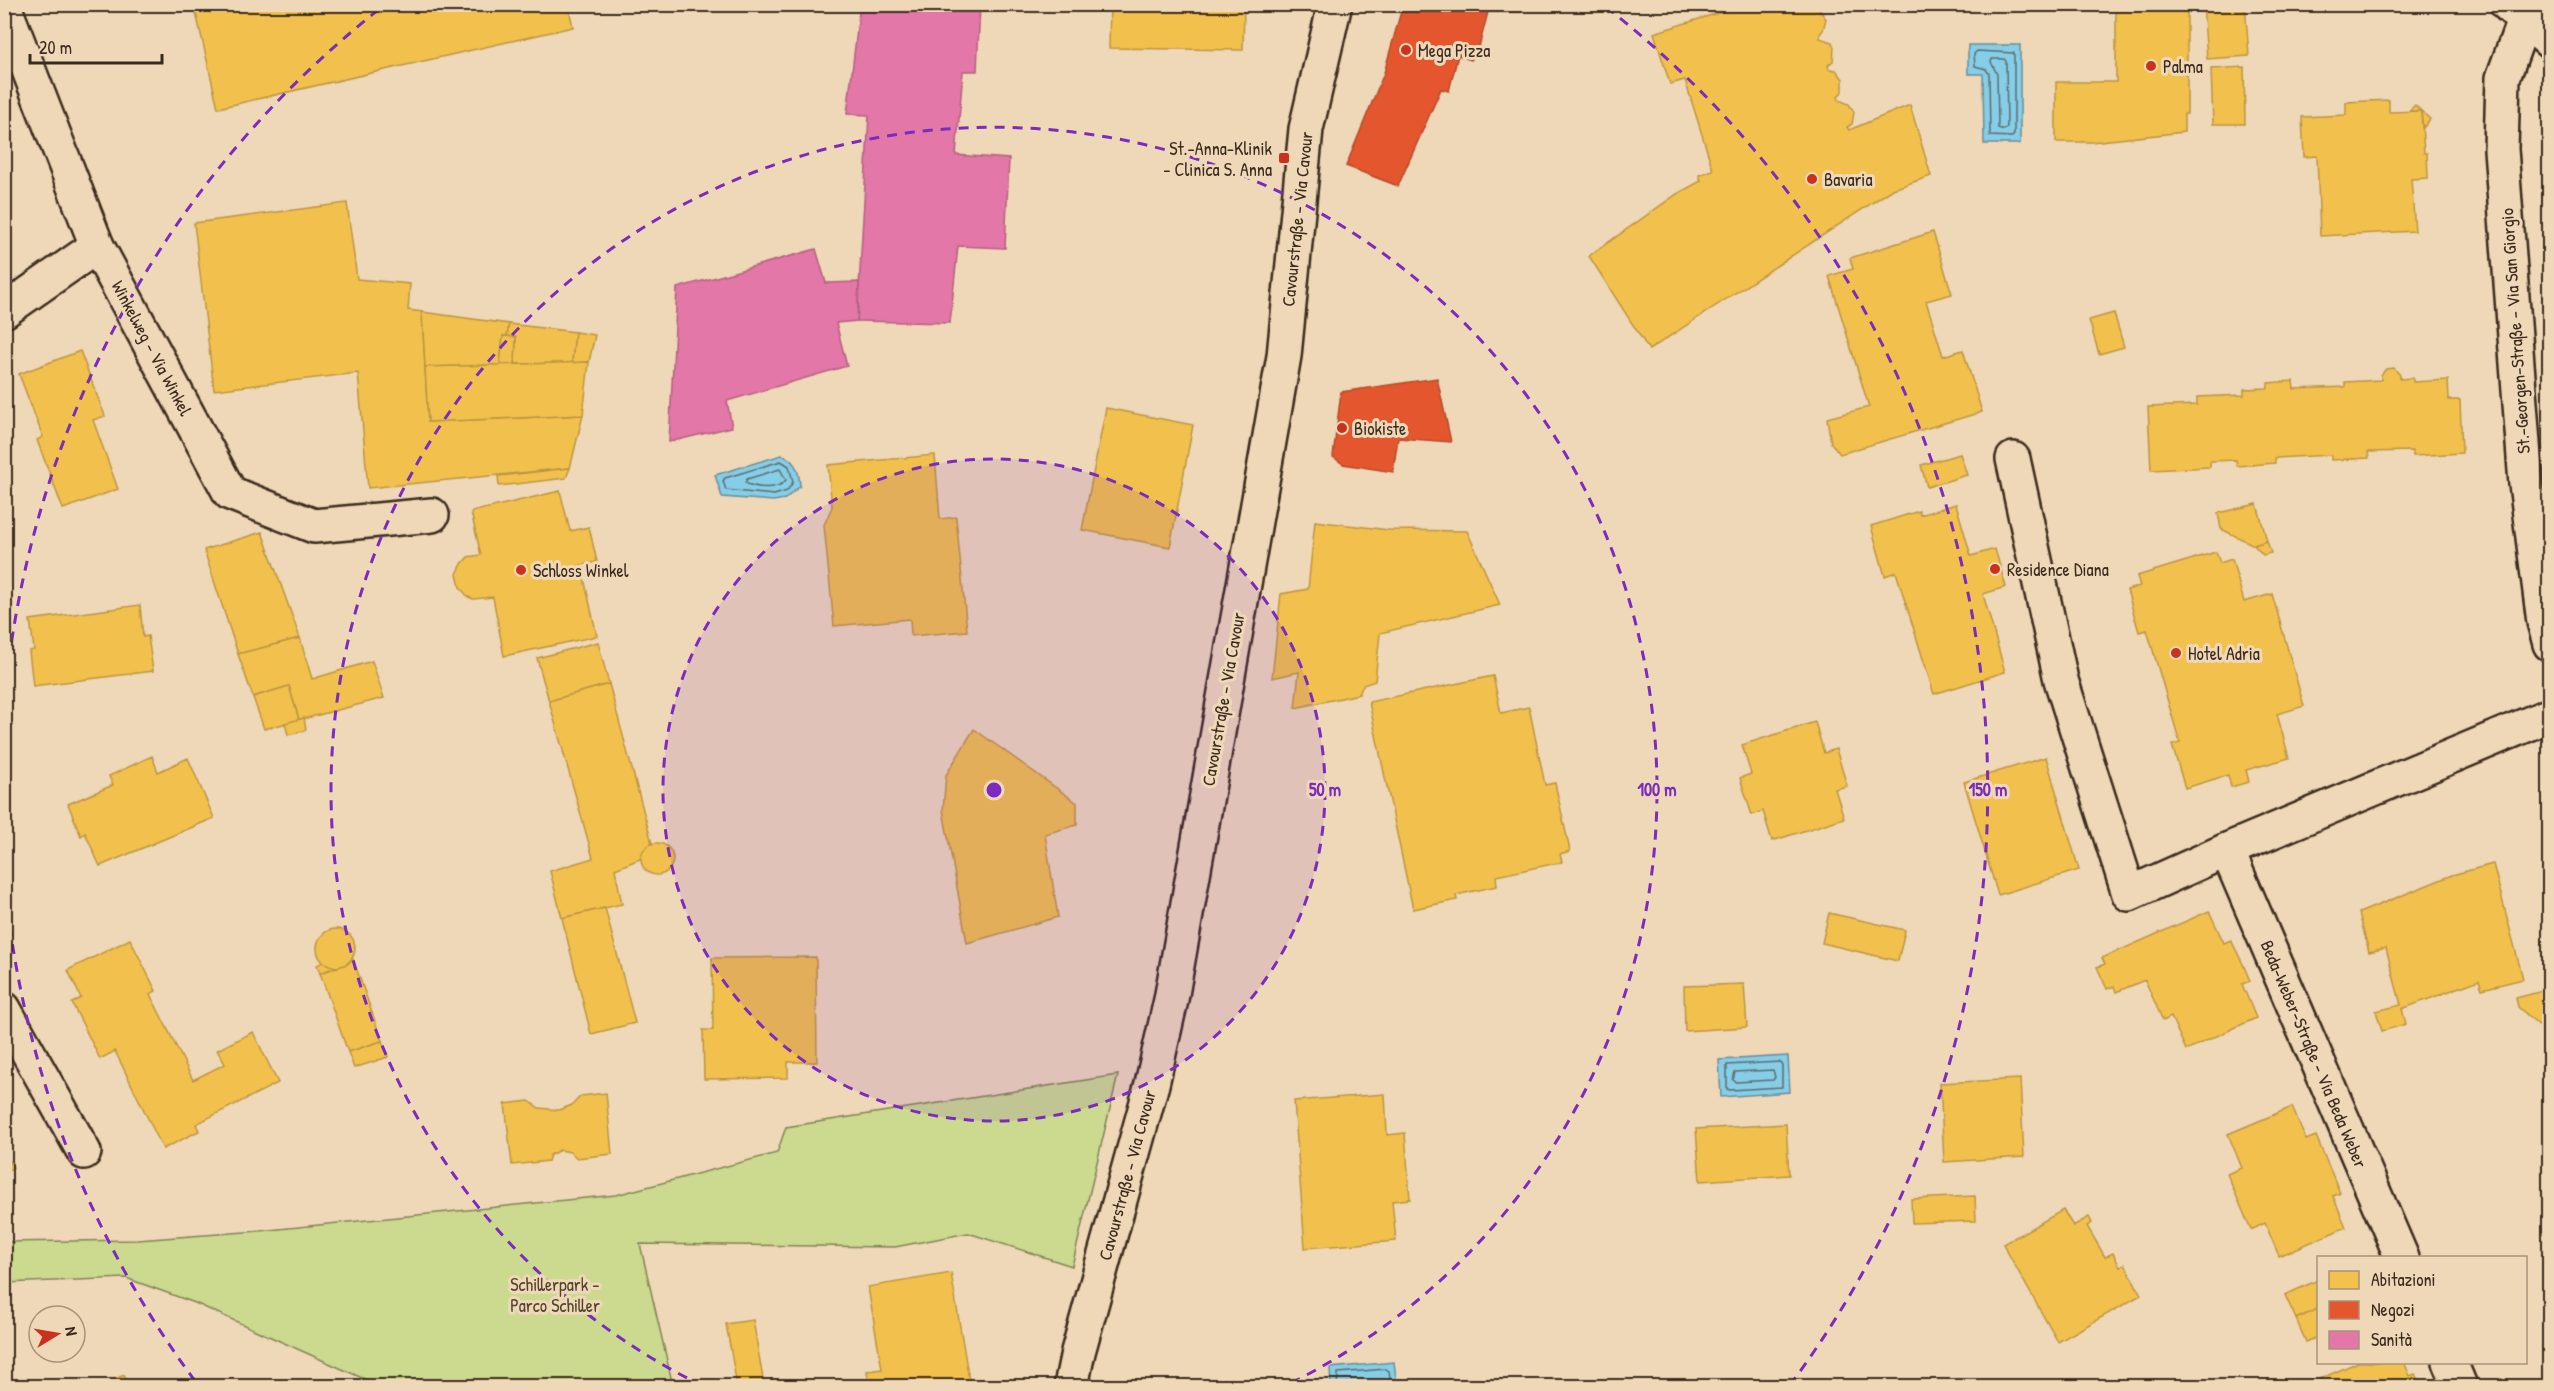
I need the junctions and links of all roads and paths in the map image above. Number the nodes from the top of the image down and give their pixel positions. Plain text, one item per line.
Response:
1 (1335, 4) edge
2 (4, 6) edge
3 (2515, 12) edge
4 (2550, 42) edge
5 (97, 246) junction
6 (4, 311) edge
7 (2013, 459) dead end
8 (432, 515) dead end
9 (2550, 644) edge
10 (2550, 715) edge
11 (2227, 850) junction
12 (4, 1009) edge
13 (84, 1152) dead end
14 (2402, 1256) edge
15 (2451, 1364) edge
16 (1071, 1386) edge
17 (2460, 1386) edge

1 - 16 street, Cavourstraße - Via Cavour
2 - 5 street, Winkelweg - Via Winkel
3 - 4 street
3 - 9 street, St.-Georgen-Straße - Via San Giorgio
5 - 6 street
5 - 8 street, Winkelweg - Via Winkel
7 - 11 street
10 - 11 street
11 - 14 street, Beda-Weber-Straße - Via Beda Weber
12 - 13 street
15 - 17 street

